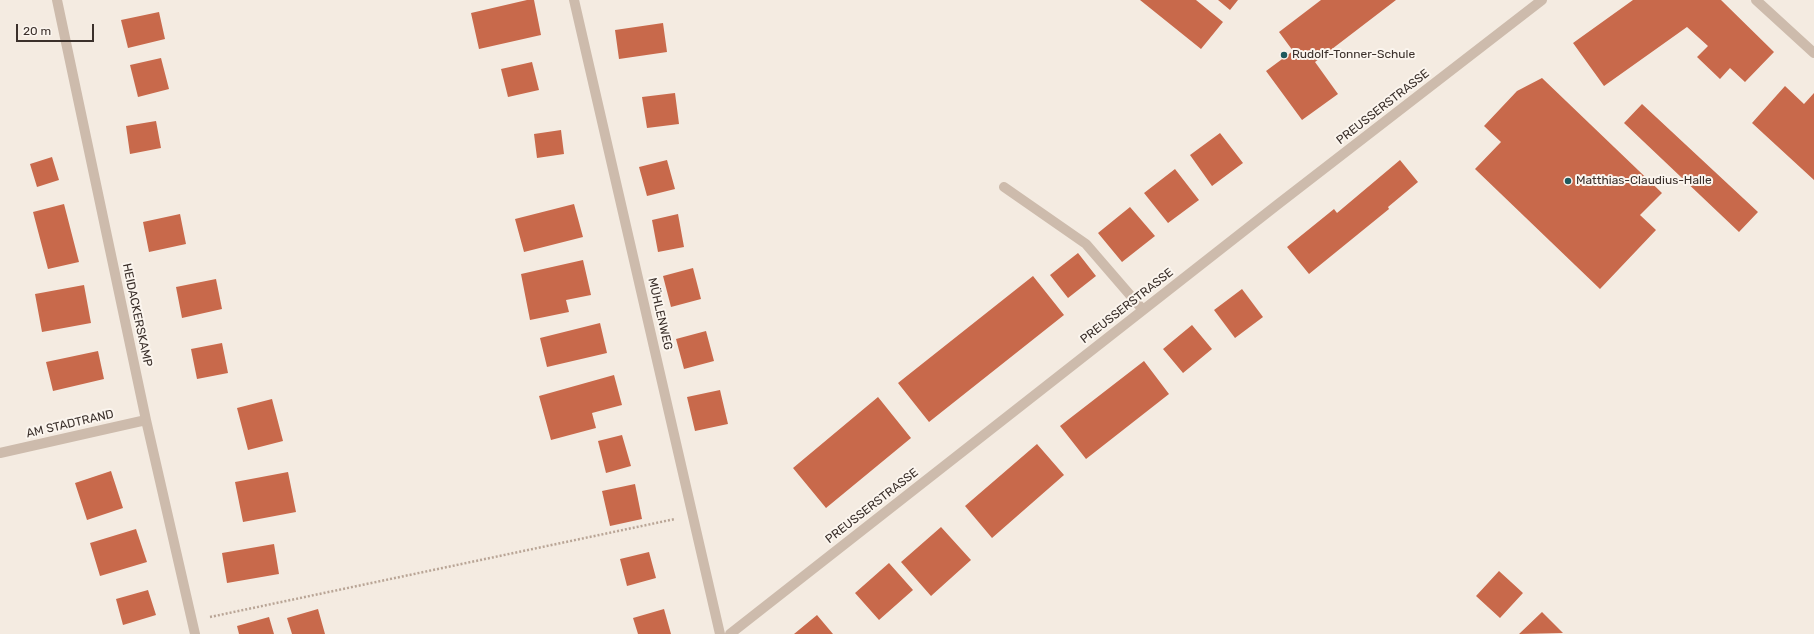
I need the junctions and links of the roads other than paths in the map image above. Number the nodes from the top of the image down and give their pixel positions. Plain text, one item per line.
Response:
1 (56, 0) edge
2 (574, 0) edge
3 (1542, 0) edge
4 (1756, 0) edge
5 (1814, 53) edge
6 (1004, 187) dead end
7 (1143, 310) junction
8 (146, 420) junction
9 (0, 453) edge
10 (195, 634) edge
11 (720, 634) edge
12 (730, 634) edge

1 - 8 street, HEIDACKERSKAMP
2 - 11 street, MÜHLENWEG
3 - 7 street, PREUSSERSTRASSE
4 - 5 street
6 - 7 street
7 - 12 street, PREUSSERSTRASSE
8 - 9 street, AM STADTRAND
8 - 10 street, HEIDACKERSKAMP

